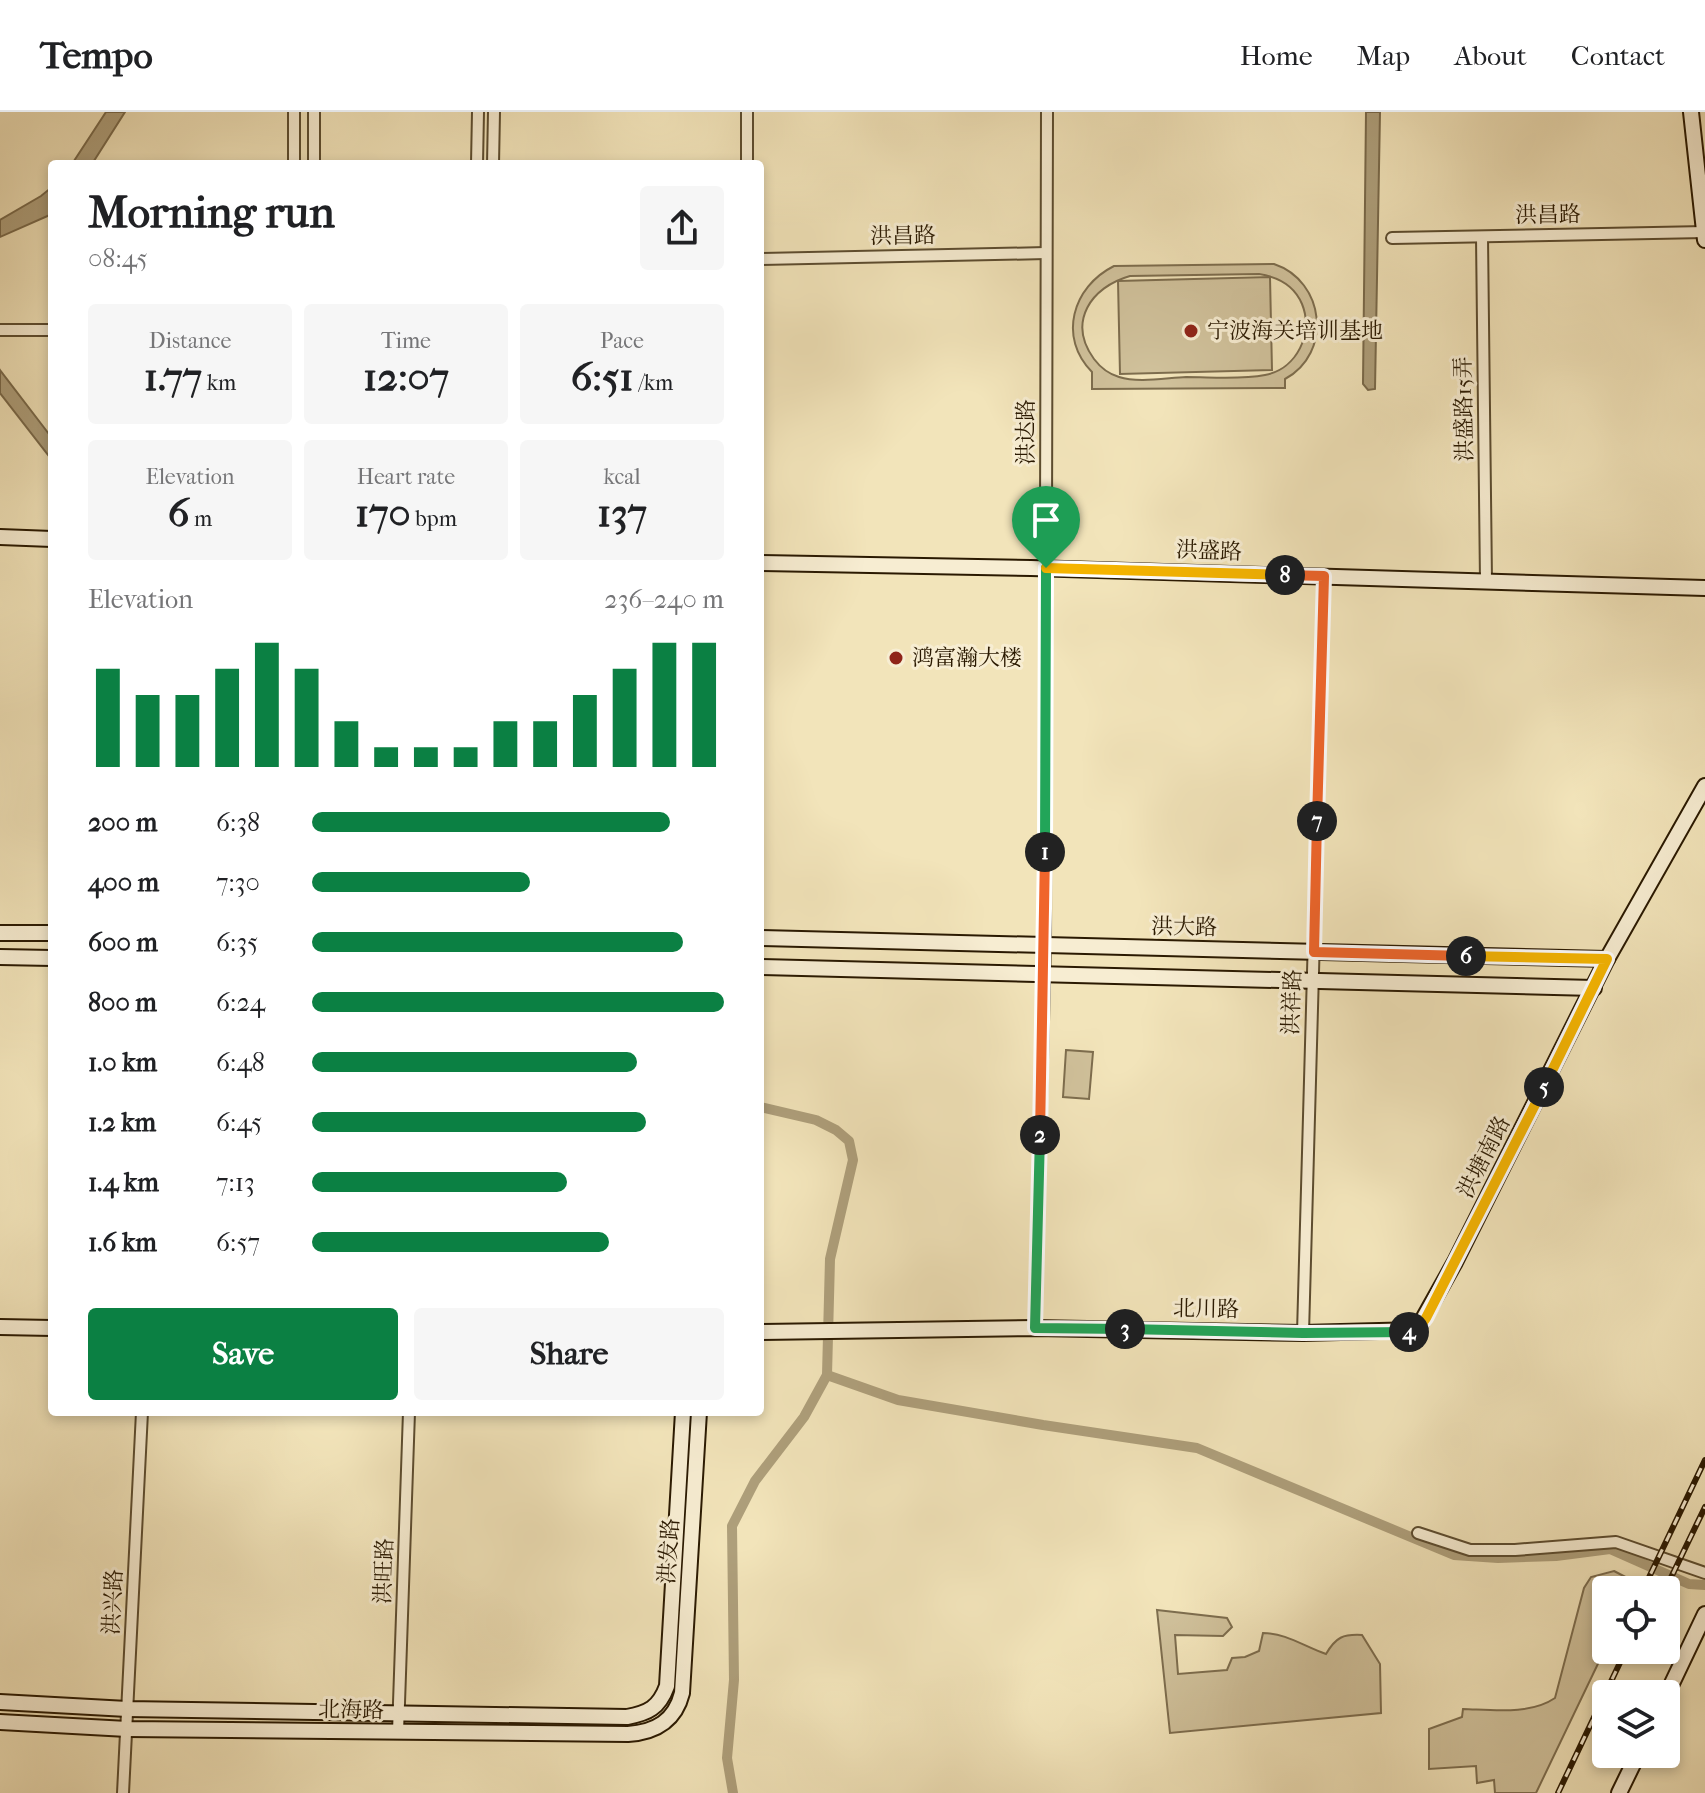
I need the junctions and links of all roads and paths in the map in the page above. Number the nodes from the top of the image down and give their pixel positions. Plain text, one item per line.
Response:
1 (294, 112) edge
2 (314, 112) edge
3 (478, 112) edge
4 (494, 112) edge
5 (747, 112) edge
6 (1047, 112) edge
7 (1691, 112) edge
8 (294, 160) edge
9 (314, 160) edge
10 (477, 160) edge
11 (493, 160) edge
12 (747, 160) edge
13 (1705, 232) edge
14 (1482, 237) junction
15 (1392, 238) dead end
16 (1705, 240) edge
17 (1046, 253) junction
18 (764, 259) edge
19 (0, 330) edge
20 (48, 330) edge
21 (0, 537) edge
22 (48, 539) edge
23 (764, 563) edge
24 (1046, 568) junction
25 (1324, 576) junction
26 (1486, 581) junction
27 (1705, 588) edge
28 (1705, 786) edge
29 (0, 933) edge
30 (48, 933) edge
31 (764, 938) edge
32 (1045, 945) junction
33 (1314, 952) junction
34 (0, 957) edge
35 (48, 958) edge
36 (1607, 959) junction
37 (764, 967) edge
38 (1044, 974) junction
39 (1313, 981) junction
40 (1594, 988) junction
41 (0, 1327) edge
42 (48, 1328) edge
43 (1035, 1328) junction
44 (764, 1332) edge
45 (1412, 1332) joint
46 (1303, 1333) junction
47 (142, 1416) edge
48 (409, 1416) edge
49 (683, 1416) edge
50 (699, 1416) edge
51 (1418, 1533) dead end
52 (1705, 1573) edge
53 (1705, 1614) edge
54 (1674, 1680) edge
55 (667, 1686) joint
56 (682, 1693) joint
57 (0, 1702) edge
58 (127, 1709) junction
59 (400, 1713) junction
60 (0, 1722) edge
61 (127, 1729) junction
62 (398, 1732) junction
63 (1631, 1768) edge
64 (123, 1793) edge
65 (1619, 1793) edge

1 - 8 street
2 - 9 street
3 - 10 street
4 - 11 street
5 - 12 street
6 - 17 street, 洪达路
7 - 13 main road
13 - 14 street, 洪昌路
13 - 16 main road
14 - 15 street, 洪昌路
14 - 26 street, 洪盛路15弄
17 - 18 street, 洪昌路
17 - 24 street, 洪达路
19 - 20 street
21 - 22 main road
23 - 24 main road, 洪盛路
24 - 25 main road, 洪盛路
24 - 32 street, 洪达路
25 - 26 main road, 洪盛路
25 - 33 street, 洪祥路
26 - 27 main road, 洪盛路
28 - 36 main road, 洪塘南路
29 - 30 main road
31 - 32 main road, 洪大路
32 - 33 main road, 洪大路
32 - 38 street, 洪达路
33 - 36 main road, 洪大路
33 - 39 street, 洪祥路
34 - 35 main road
36 - 40 main road, 洪塘南路
37 - 38 main road
38 - 39 main road
38 - 43 street, 洪达路
39 - 40 main road
39 - 46 street, 洪祥路
40 - 45 main road, 洪塘南路
41 - 42 main road
43 - 44 main road, 北川路
43 - 46 main road, 北川路
45 - 46 main road, 北川路
47 - 58 street, 洪兴路
48 - 59 street, 洪旺路
49 - 55 main road, 洪发路
50 - 56 main road, 洪发路
51 - 52 street
53 - 54 main road
55 - 59 main road, 北海路
56 - 62 main road, 北海路
57 - 58 main road, 北海路
58 - 59 main road, 北海路
58 - 61 street, 洪兴路
59 - 62 street, 洪旺路
60 - 61 main road, 北海路
61 - 62 main road, 北海路
61 - 64 street, 洪兴路
63 - 65 main road

